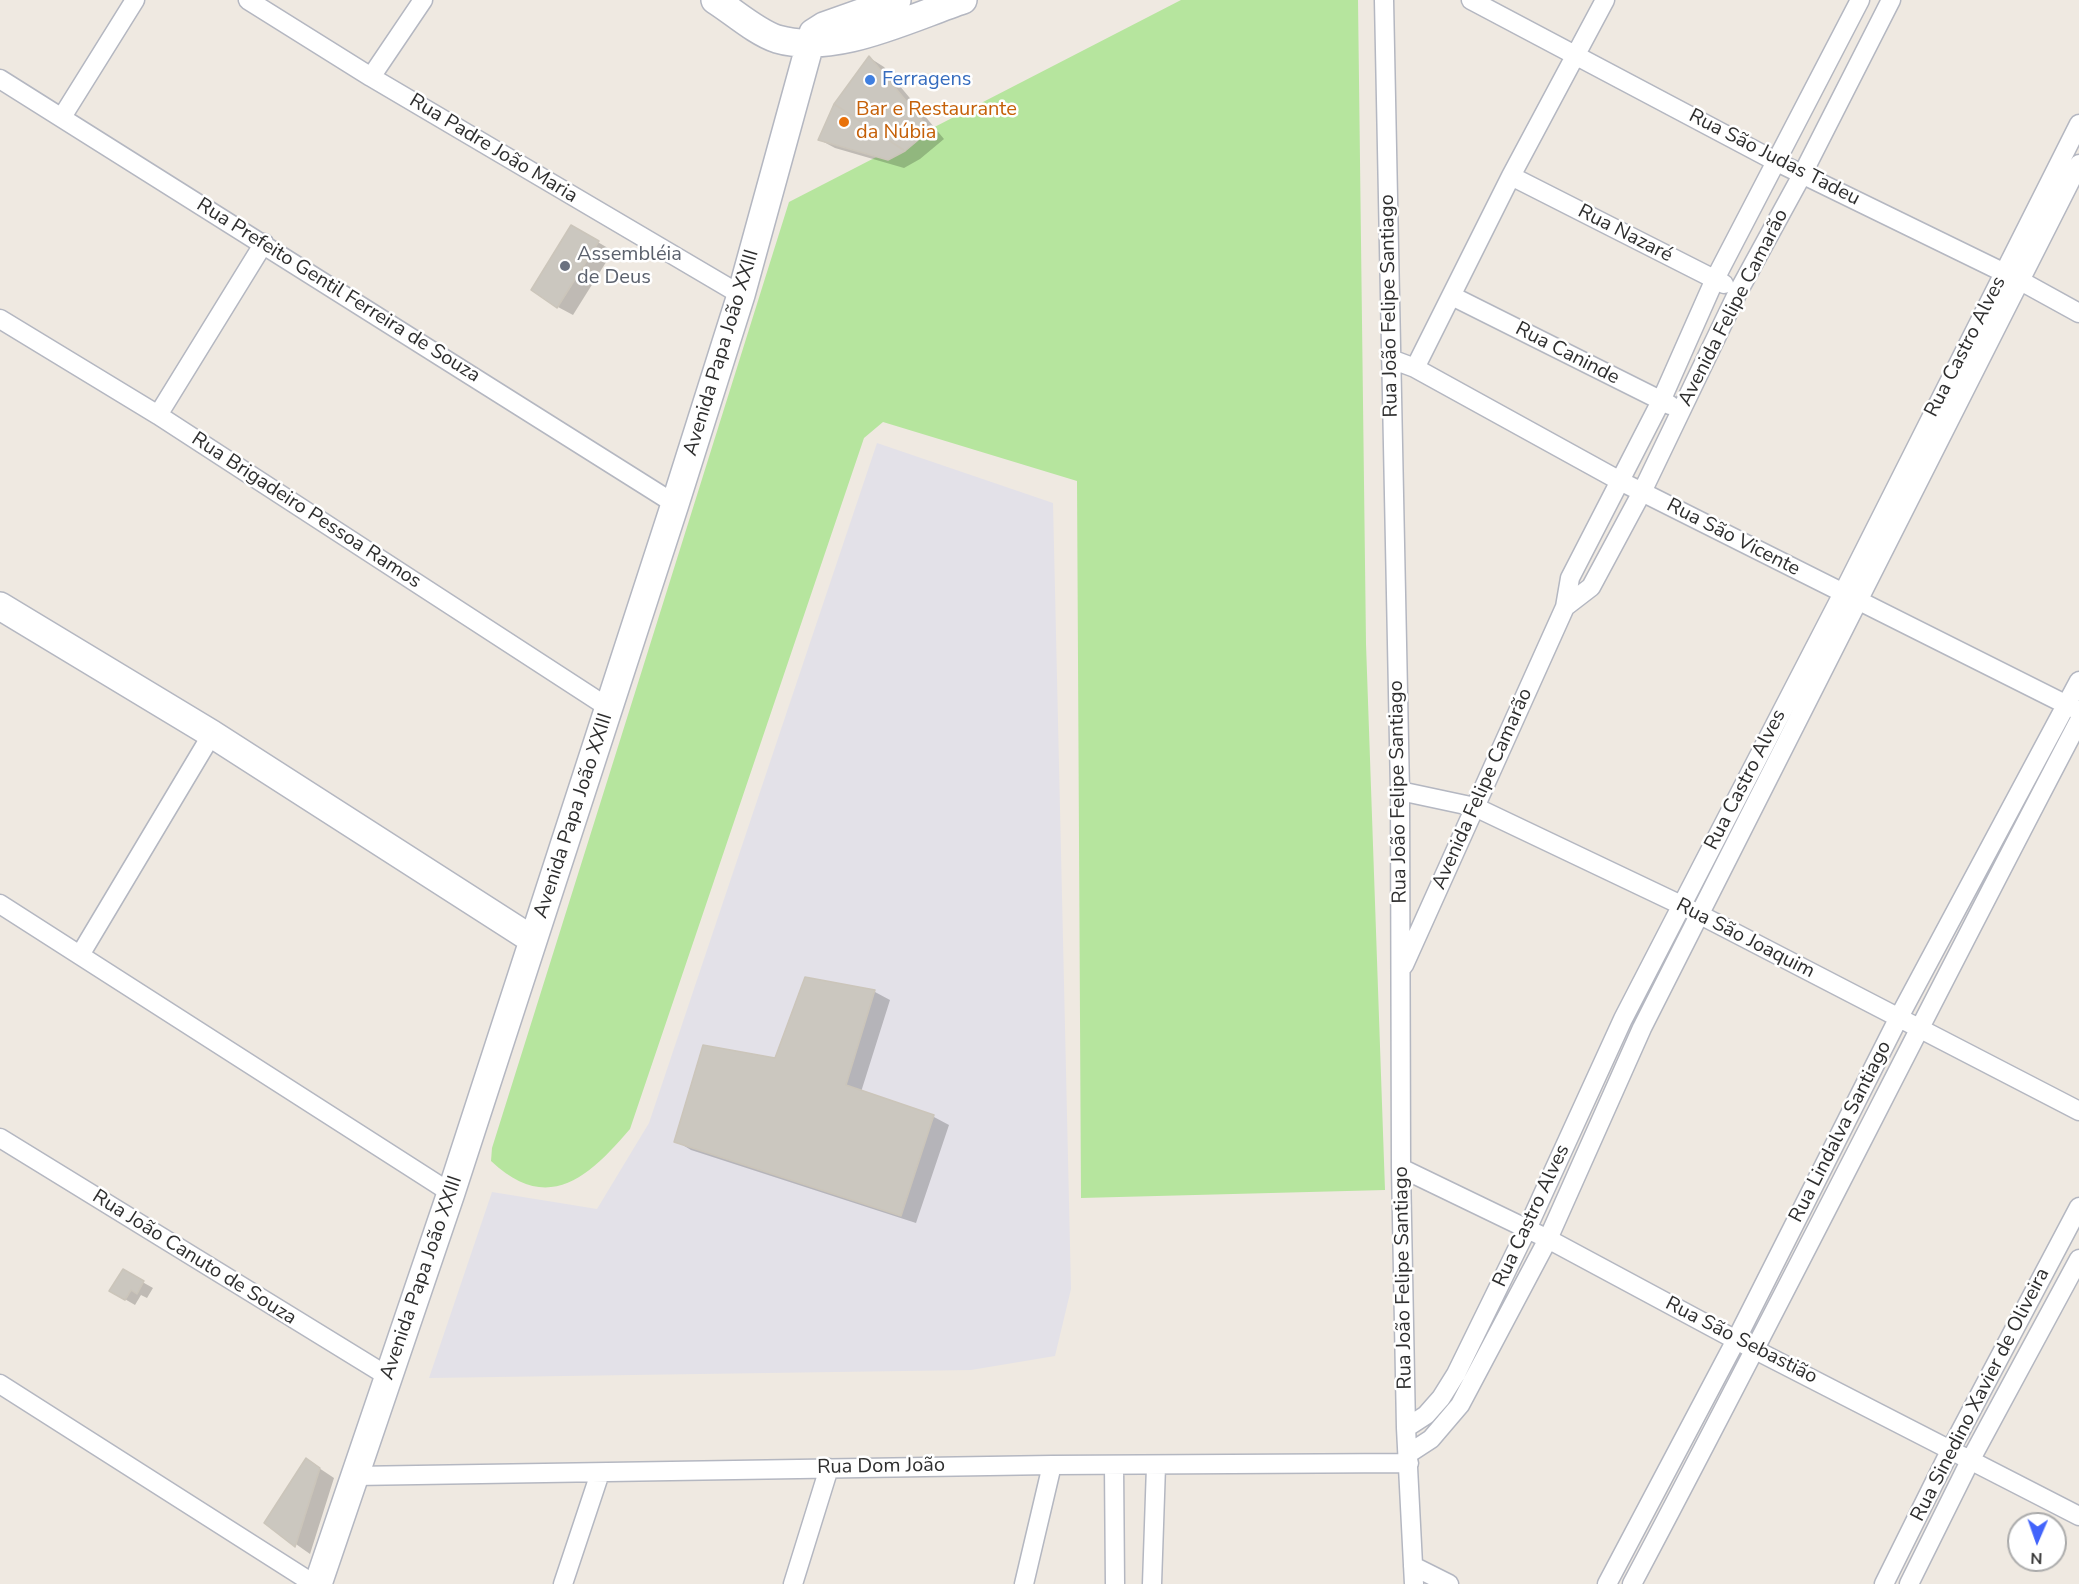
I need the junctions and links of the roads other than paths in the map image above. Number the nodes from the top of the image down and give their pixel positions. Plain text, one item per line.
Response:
1 (135, 0) edge
2 (248, 0) edge
3 (423, 0) edge
4 (715, 0) edge
5 (897, 0) edge
6 (963, 0) edge
7 (1384, 0) edge
8 (1471, 0) edge
9 (1605, 0) edge
10 (1860, 0) edge
11 (1891, 0) edge
12 (811, 42) junction
13 (1576, 54) junction
14 (371, 77) junction
15 (0, 79) edge
16 (62, 117) junction
17 (2079, 124) edge
18 (1775, 160) junction
19 (2079, 164) edge
20 (1802, 174) junction
21 (1511, 176) junction
22 (264, 243) junction
23 (2011, 276) junction
24 (1715, 279) junction
25 (1738, 292) junction
26 (741, 295) junction
27 (1452, 296) junction
28 (2079, 313) edge
29 (0, 319) edge
30 (1391, 359) junction
31 (1415, 368) junction
32 (1661, 401) junction
33 (1682, 411) junction
34 (158, 415) junction
35 (1620, 480) junction
36 (1642, 492) junction
37 (675, 504) junction
38 (1850, 597) junction
39 (0, 606) edge
40 (1565, 607) junction
41 (2079, 681) edge
42 (609, 708) junction
43 (2074, 708) edge
44 (2079, 721) edge
45 (212, 734) junction
46 (1400, 791) junction
47 (1475, 807) junction
48 (0, 904) edge
49 (1681, 905) junction
50 (1699, 914) junction
51 (533, 940) junction
52 (80, 955) junction
53 (1401, 972) junction
54 (1623, 1019) junction
55 (1898, 1019) junction
56 (1642, 1028) junction
57 (1917, 1029) junction
58 (2079, 1112) edge
59 (0, 1138) edge
60 (1401, 1168) junction
61 (451, 1193) junction
62 (2079, 1208) edge
63 (1527, 1229) junction
64 (1548, 1239) junction
65 (2079, 1259) edge
66 (1736, 1340) junction
67 (1756, 1350) junction
68 (389, 1377) junction
69 (0, 1384) edge
70 (1406, 1428) junction
71 (1951, 1449) junction
72 (1408, 1459) junction
73 (1971, 1459) junction
74 (1052, 1465) junction
75 (1114, 1465) junction
76 (1156, 1466) junction
77 (829, 1468) junction
78 (600, 1473) junction
79 (354, 1476) junction
80 (2079, 1516) edge
81 (1414, 1575) edge
82 (316, 1584) edge
83 (563, 1584) edge
84 (793, 1584) edge
85 (1024, 1584) edge
86 (1115, 1584) edge
87 (1152, 1584) edge
88 (1449, 1584) edge
89 (1607, 1584) edge
90 (1632, 1584) edge
91 (1884, 1584) edge
92 (1909, 1584) edge

1 - 16 street
2 - 14 street, Rua Padre João Maria
3 - 14 street
4 - 12 main road
5 - 12 main road
6 - 12 main road
7 - 30 street, Rua João Felipe Santiago
8 - 13 street, Rua São Judas Tadeu
9 - 13 street, Rua João Felipe Santiago
10 - 18 street, Avenida Felipe Camarão
11 - 20 street, Avenida Felipe Camarão
12 - 26 main road, Avenida Papa João XXIII
13 - 18 street, Rua São Judas Tadeu
13 - 21 street, Rua João Felipe Santiago
14 - 26 street, Rua Padre João Maria
15 - 16 street, Rua Prefeito Gentil Ferreira de Souza
16 - 22 street, Rua Prefeito Gentil Ferreira de Souza
17 - 23 street, Rua Castro Alves
18 - 20 street, Rua São Judas Tadeu
18 - 24 street, Avenida Felipe Camarão
19 - 23 street, Rua Castro Alves
20 - 23 street, Rua São Judas Tadeu
20 - 25 street, Avenida Felipe Camarão
21 - 24 street, Rua Nazaré
21 - 27 street, Rua João Felipe Santiago
22 - 34 street
22 - 37 street, Rua Prefeito Gentil Ferreira de Souza
23 - 28 street, Rua São Judas Tadeu
23 - 38 street, Rua Castro Alves
24 - 25 street, Rua Nazaré
24 - 32 street, Avenida Felipe Camarão
25 - 33 street, Avenida Felipe Camarão
26 - 37 main road, Avenida Papa João XXIII
27 - 31 street, Rua João Felipe Santiago
27 - 32 street, Rua Caninde
29 - 34 street, Rua Brigadeiro Pessoa Ramos
30 - 31 street, Rua São Vicente
30 - 46 street, Rua João Felipe Santiago
31 - 35 street, Rua São Vicente
32 - 33 street, Rua Caninde
32 - 35 street, Avenida Felipe Camarão
33 - 36 street, Avenida Felipe Camarão
34 - 42 street, Rua Brigadeiro Pessoa Ramos
35 - 36 street, Rua São Vicente
35 - 40 street, Avenida Felipe Camarão
36 - 38 street, Rua São Vicente
36 - 40 street, Avenida Felipe Camarão
37 - 42 main road, Avenida Papa João XXIII
38 - 43 street, Rua São Vicente
38 - 49 street, Rua Castro Alves
38 - 50 street, Rua Castro Alves
39 - 45 main road
40 - 47 street, Avenida Felipe Camarão
41 - 43 street, Rua Lindalva Santiago
42 - 51 main road, Avenida Papa João XXIII
43 - 55 street, Rua Lindalva Santiago
44 - 57 street, Rua Lindalva Santiago
45 - 51 main road
45 - 52 street
46 - 47 street, Rua São Joaquim
46 - 53 street, Rua João Felipe Santiago
47 - 49 street, Rua São Joaquim
47 - 53 street, Avenida Felipe Camarão
48 - 52 street
49 - 50 street, Rua São Joaquim
49 - 54 street, Rua Castro Alves
50 - 55 street, Rua São Joaquim
50 - 56 street, Rua Castro Alves
51 - 61 main road, Avenida Papa João XXIII
52 - 61 street
53 - 60 street, Rua João Felipe Santiago
54 - 56 street
54 - 63 street, Rua Castro Alves
55 - 57 street, Rua São Joaquim
55 - 66 street, Rua Lindalva Santiago
56 - 64 street, Rua Castro Alves
57 - 58 street, Rua São Joaquim
57 - 67 street, Rua Lindalva Santiago
59 - 68 street, Rua João Canuto de Souza
60 - 63 street, Rua São Sebastião
60 - 70 street, Rua João Felipe Santiago
61 - 68 main road, Avenida Papa João XXIII
62 - 71 street, Rua Sinedino Xavier de Oliveira
63 - 64 street, Rua São Sebastião
63 - 70 street, Rua Castro Alves
64 - 66 street, Rua São Sebastião
64 - 72 street, Rua Castro Alves
65 - 73 street, Rua Sinedino Xavier de Oliveira
66 - 67 street, Rua São Sebastião
66 - 89 street, Rua Lindalva Santiago
67 - 71 street, Rua São Sebastião
67 - 90 street, Rua Lindalva Santiago
68 - 79 main road, Avenida Papa João XXIII
69 - 82 street
70 - 72 street, Rua João Felipe Santiago
71 - 73 street, Rua São Sebastião
71 - 91 street, Rua Sinedino Xavier de Oliveira
72 - 76 street, Rua Dom João
72 - 81 street, Rua João Felipe Santiago
73 - 80 street, Rua São Sebastião
73 - 92 street, Rua Sinedino Xavier de Oliveira
74 - 75 street, Rua Dom João
74 - 77 street, Rua Dom João
74 - 85 street
75 - 76 street, Rua Dom João
75 - 86 street
76 - 87 street
77 - 78 street, Rua Dom João
77 - 84 street
78 - 79 street, Rua Dom João
78 - 83 street
79 - 82 main road, Avenida Papa João XXIII
81 - 88 street

